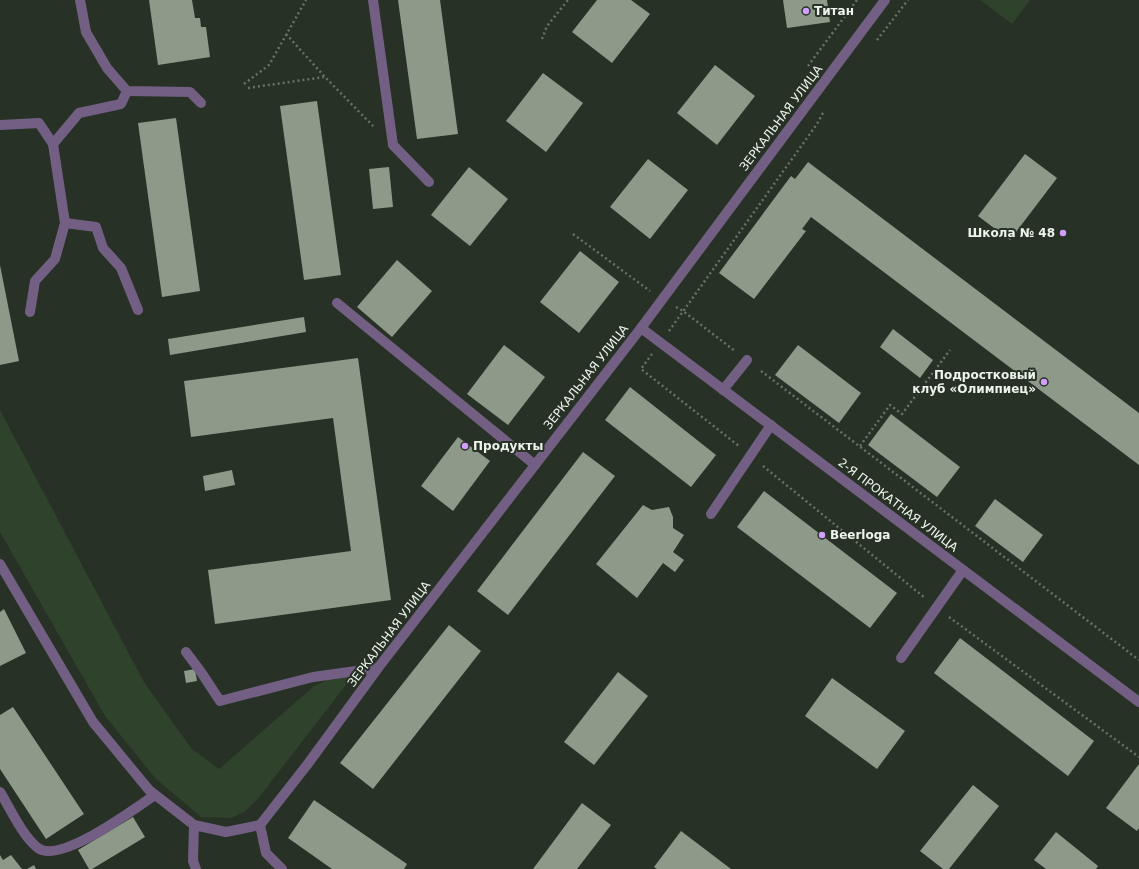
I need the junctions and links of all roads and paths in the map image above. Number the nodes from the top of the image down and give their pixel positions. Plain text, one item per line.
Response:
1 (80, 0) edge
2 (306, 0) edge
3 (373, 0) edge
4 (568, 0) edge
5 (857, 0) edge
6 (885, 0) edge
7 (286, 34) junction
8 (542, 39) dead end
9 (808, 66) dead end
10 (325, 77) junction
11 (244, 84) dead end
12 (248, 88) dead end
13 (127, 91) junction
14 (201, 103) dead end
15 (817, 124) dead end
16 (0, 125) edge
17 (54, 144) junction
18 (393, 145) junction
19 (429, 182) dead end
20 (65, 222) junction
21 (573, 234) dead end
22 (662, 300) junction
23 (337, 303) dead end
24 (138, 310) dead end
25 (683, 311) junction
26 (30, 312) dead end
27 (641, 328) junction
28 (660, 342) junction
29 (950, 350) dead end
30 (738, 353) dead end
31 (747, 360) dead end
32 (761, 371) dead end
33 (723, 390) junction
34 (771, 425) junction
35 (860, 446) junction
36 (750, 455) junction
37 (535, 465) junction
38 (711, 514) dead end
39 (0, 564) edge
40 (963, 570) junction
41 (937, 608) junction
42 (186, 652) dead end
43 (901, 658) dead end
44 (1139, 660) edge
45 (378, 668) junction
46 (1139, 702) edge
47 (1139, 757) edge
48 (0, 792) edge
49 (155, 795) junction
50 (194, 825) junction
51 (260, 825) junction
52 (196, 869) edge
53 (282, 869) edge

1 - 13 street
2 - 7 path
3 - 18 street
4 - 8 path
5 - 9 path
6 - 22 street, ЗЕРКАЛЬНАЯ УЛИЦА
7 - 10 path
7 - 11 path
10 - 12 path
10 - 18 path
13 - 14 street
13 - 17 street
15 - 25 path
16 - 17 street
17 - 20 street
18 - 19 street
20 - 24 street
20 - 26 street
21 - 22 path
22 - 25 path
22 - 27 street, ЗЕРКАЛЬНАЯ УЛИЦА
23 - 37 street
25 - 28 path
25 - 30 path
27 - 28 street, 2-Я ПРОКАТНАЯ УЛИЦА
27 - 37 street, ЗЕРКАЛЬНАЯ УЛИЦА
28 - 33 street, 2-Я ПРОКАТНАЯ УЛИЦА
28 - 36 path
29 - 35 path
31 - 33 street
32 - 35 path
33 - 34 street, 2-Я ПРОКАТНАЯ УЛИЦА
34 - 36 street
34 - 40 street, 2-Я ПРОКАТНАЯ УЛИЦА
35 - 44 path
36 - 38 street
36 - 41 path
37 - 45 street, ЗЕРКАЛЬНАЯ УЛИЦА
39 - 49 street
40 - 41 street
40 - 46 street, 2-Я ПРОКАТНАЯ УЛИЦА
41 - 43 street
41 - 47 path
42 - 45 street
45 - 51 street, ЗЕРКАЛЬНАЯ УЛИЦА
48 - 49 street
49 - 50 street
50 - 51 street
50 - 52 street
51 - 53 street

